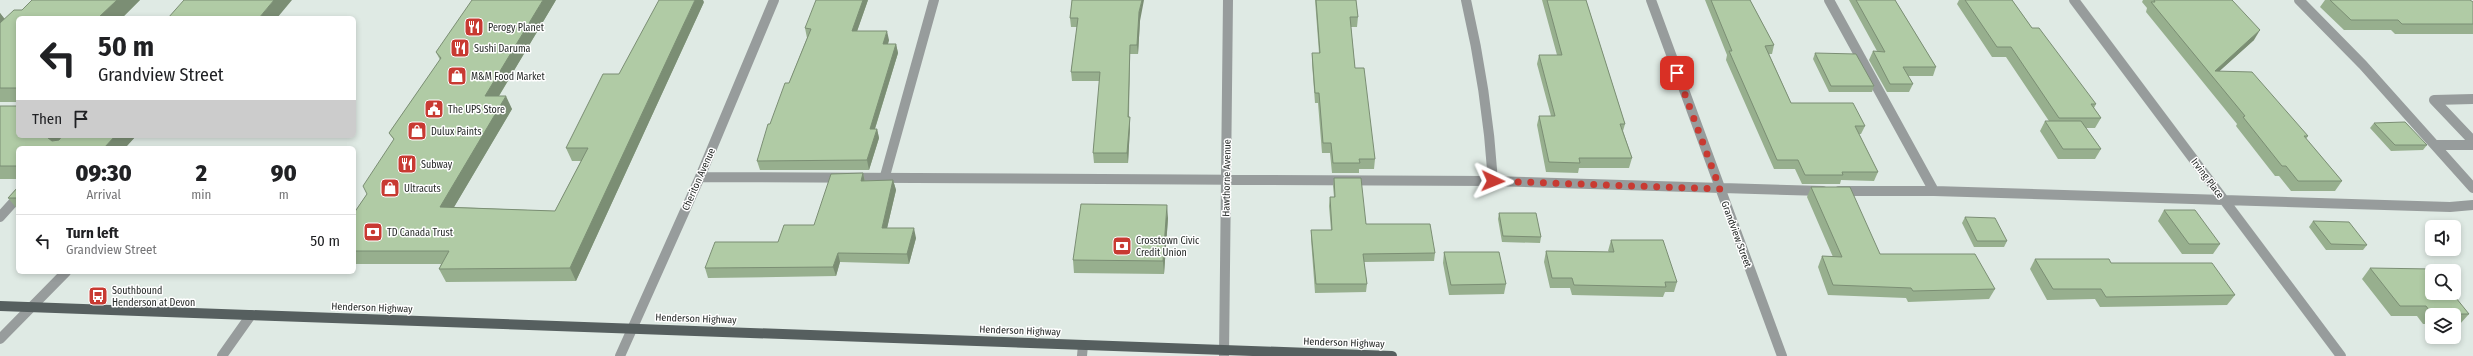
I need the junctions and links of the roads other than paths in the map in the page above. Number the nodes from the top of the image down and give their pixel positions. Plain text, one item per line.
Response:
1 (774, 0) edge
2 (934, 0) edge
3 (1228, 0) edge
4 (1466, 0) edge
5 (1651, 0) edge
6 (1829, 0) edge
7 (2074, 0) edge
8 (2299, 0) edge
9 (2473, 99) edge
10 (2473, 141) edge
11 (2435, 145) junction
12 (2473, 145) edge
13 (885, 176) junction
14 (700, 177) junction
15 (1226, 179) junction
16 (1493, 181) junction
17 (2473, 188) edge
18 (1720, 189) junction
19 (1934, 191) junction
20 (16, 199) edge
21 (2225, 200) junction
22 (2473, 205) edge
23 (0, 217) edge
24 (64, 274) edge
25 (0, 306) edge
26 (30, 307) junction
27 (251, 315) junction
28 (631, 328) junction
29 (0, 339) edge
30 (1082, 350) edge
31 (1224, 353) edge
32 (222, 356) edge
33 (620, 356) edge
34 (1392, 356) edge
35 (1782, 356) edge
36 (2341, 356) edge

1 - 14 street, Cheriton Avenue
2 - 13 street
3 - 15 street, Hawthorne Avenue
4 - 16 street
5 - 18 street, Grandview Street
6 - 19 street
7 - 21 street, Irving Place
8 - 11 street
9 - 10 street
11 - 12 street
11 - 17 street
13 - 14 street
13 - 15 street
14 - 28 street, Cheriton Avenue
15 - 16 street
15 - 31 street, Hawthorne Avenue
16 - 18 street
18 - 19 street
18 - 35 street, Grandview Street
19 - 21 street
20 - 23 street
21 - 22 street
21 - 36 street, Irving Place
24 - 26 street
25 - 26 main road, Henderson Highway
26 - 27 main road, Henderson Highway
26 - 29 street
27 - 28 main road, Henderson Highway
27 - 32 street
28 - 30 main road, Henderson Highway
28 - 33 street, Cheriton Avenue
30 - 31 main road, Henderson Highway
31 - 34 main road, Henderson Highway

